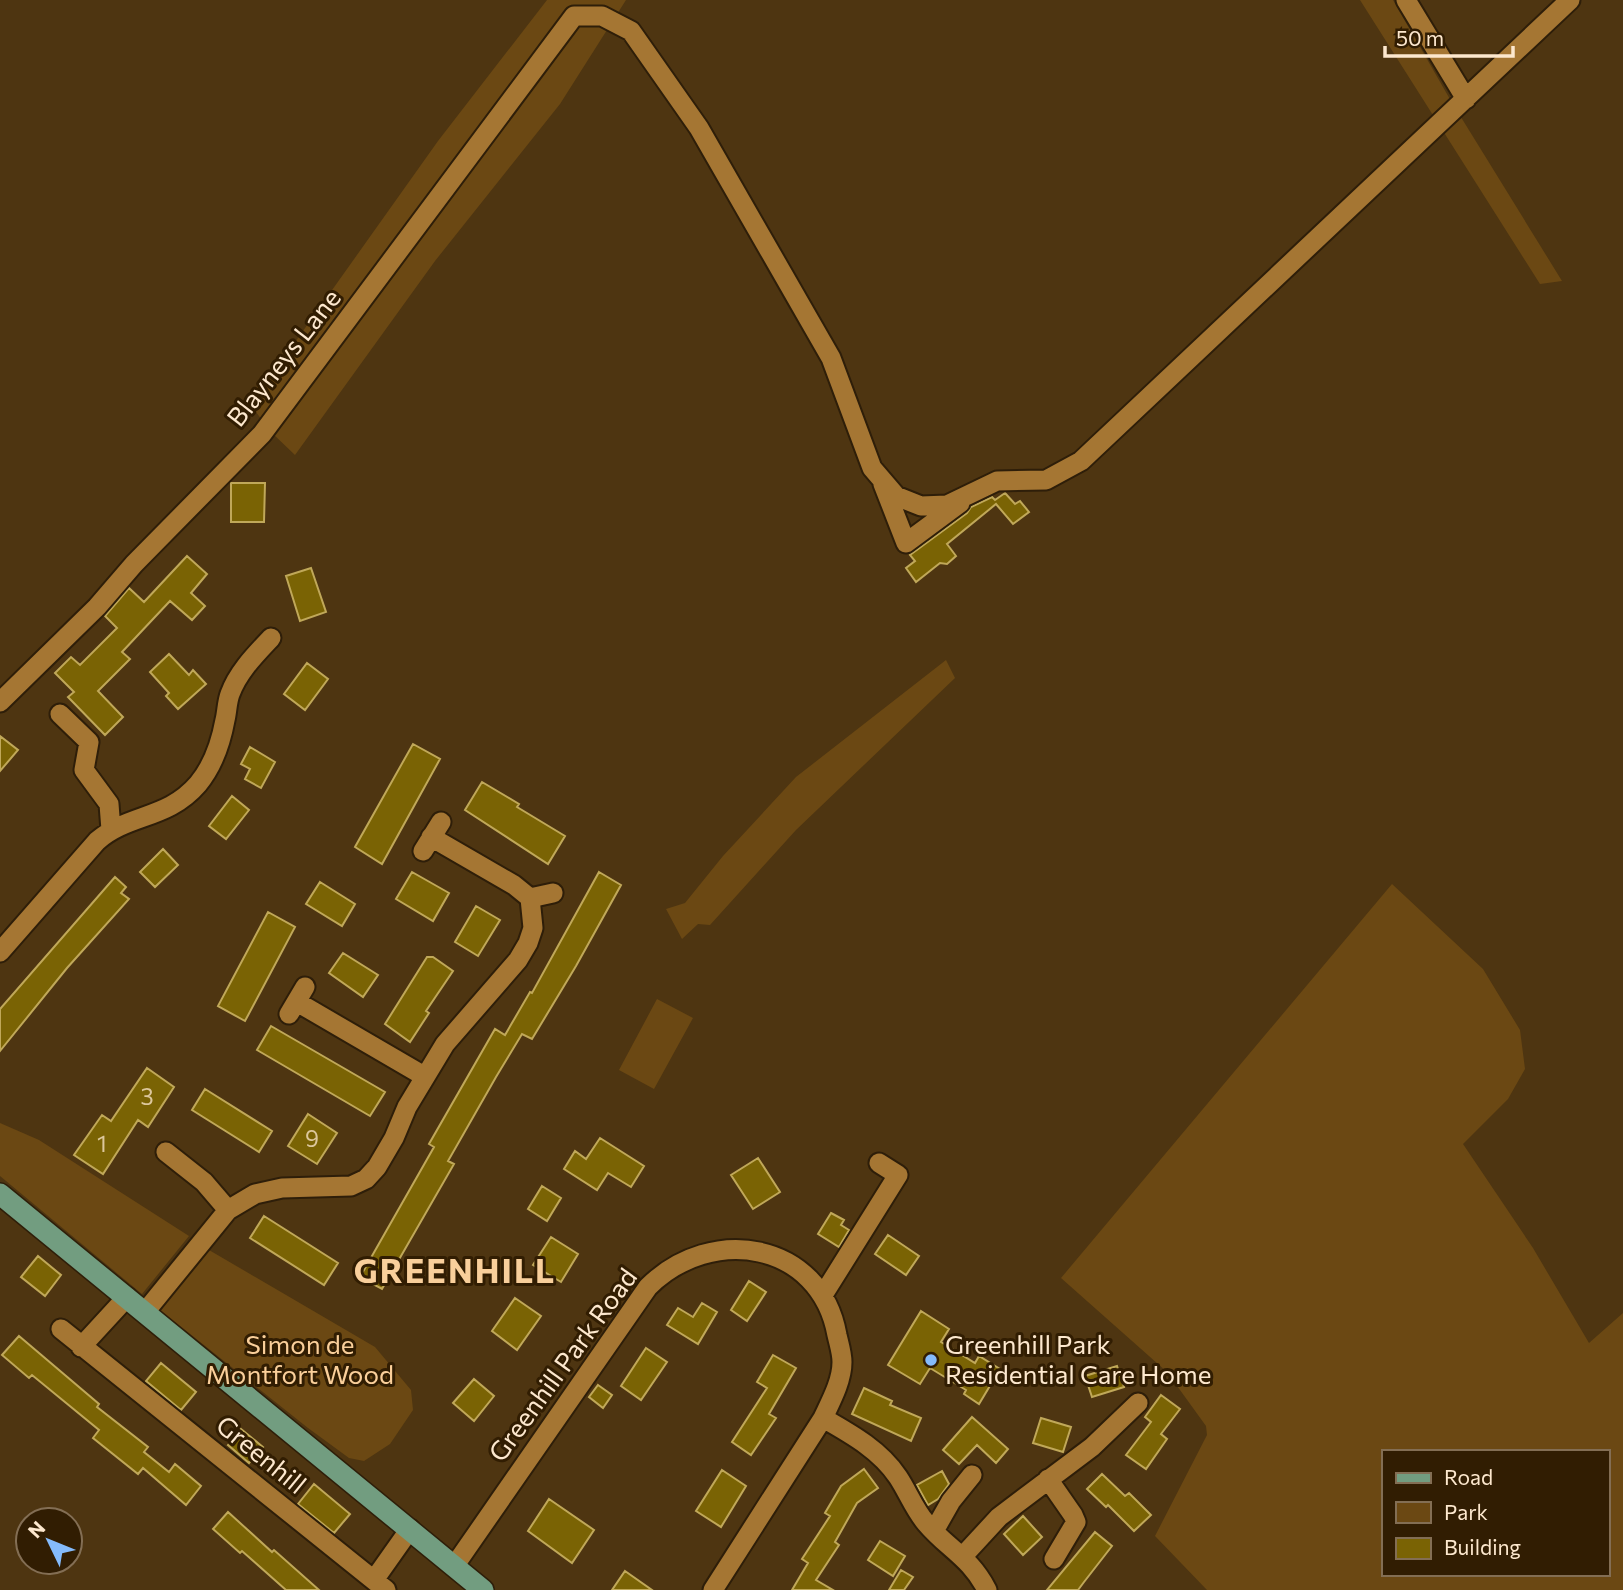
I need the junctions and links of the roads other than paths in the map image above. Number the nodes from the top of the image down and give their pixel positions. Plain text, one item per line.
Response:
1 (1406, 0) edge
2 (1570, 0) edge
3 (1466, 99) junction
4 (880, 477) junction
5 (978, 488) junction
6 (271, 638) dead end
7 (0, 702) edge
8 (60, 714) dead end
9 (111, 830) junction
10 (432, 836) dead end
11 (554, 892) dead end
12 (530, 898) junction
13 (0, 952) edge
14 (297, 1001) dead end
15 (424, 1076) junction
16 (166, 1152) dead end
17 (879, 1163) dead end
18 (0, 1194) edge
19 (228, 1210) junction
20 (823, 1295) junction
21 (127, 1297) junction
22 (145, 1312) junction
23 (61, 1329) dead end
24 (81, 1347) junction
25 (1138, 1403) dead end
26 (823, 1418) junction
27 (972, 1475) dead end
28 (1048, 1479) junction
29 (410, 1529) junction
30 (934, 1531) junction
31 (963, 1556) junction
32 (1054, 1559) dead end
33 (454, 1565) junction
34 (380, 1585) edge
35 (483, 1590) edge
36 (713, 1590) edge
37 (987, 1590) edge

1 - 3 street
2 - 3 street
3 - 5 street
4 - 5 street
4 - 5 street
4 - 7 street, Blayneys Lane
6 - 9 street
8 - 9 street
9 - 13 street
10 - 12 street
11 - 12 street
12 - 15 street
14 - 15 street
15 - 19 street
16 - 19 street
17 - 20 street
18 - 21 main road, Greenhill
19 - 22 street
20 - 26 street, Greenhill Park Road
20 - 33 street, Greenhill Park Road
21 - 22 main road, Greenhill
21 - 24 street
22 - 29 main road, Greenhill
23 - 24 street, Greenhill
24 - 34 street, Greenhill
25 - 28 street
26 - 30 street
26 - 36 street, Greenhill Park Road
27 - 30 street
28 - 31 street
28 - 32 street
29 - 33 main road, Greenhill
29 - 34 street, Greenhill
30 - 31 street
31 - 37 street
33 - 35 main road, Greenhill

